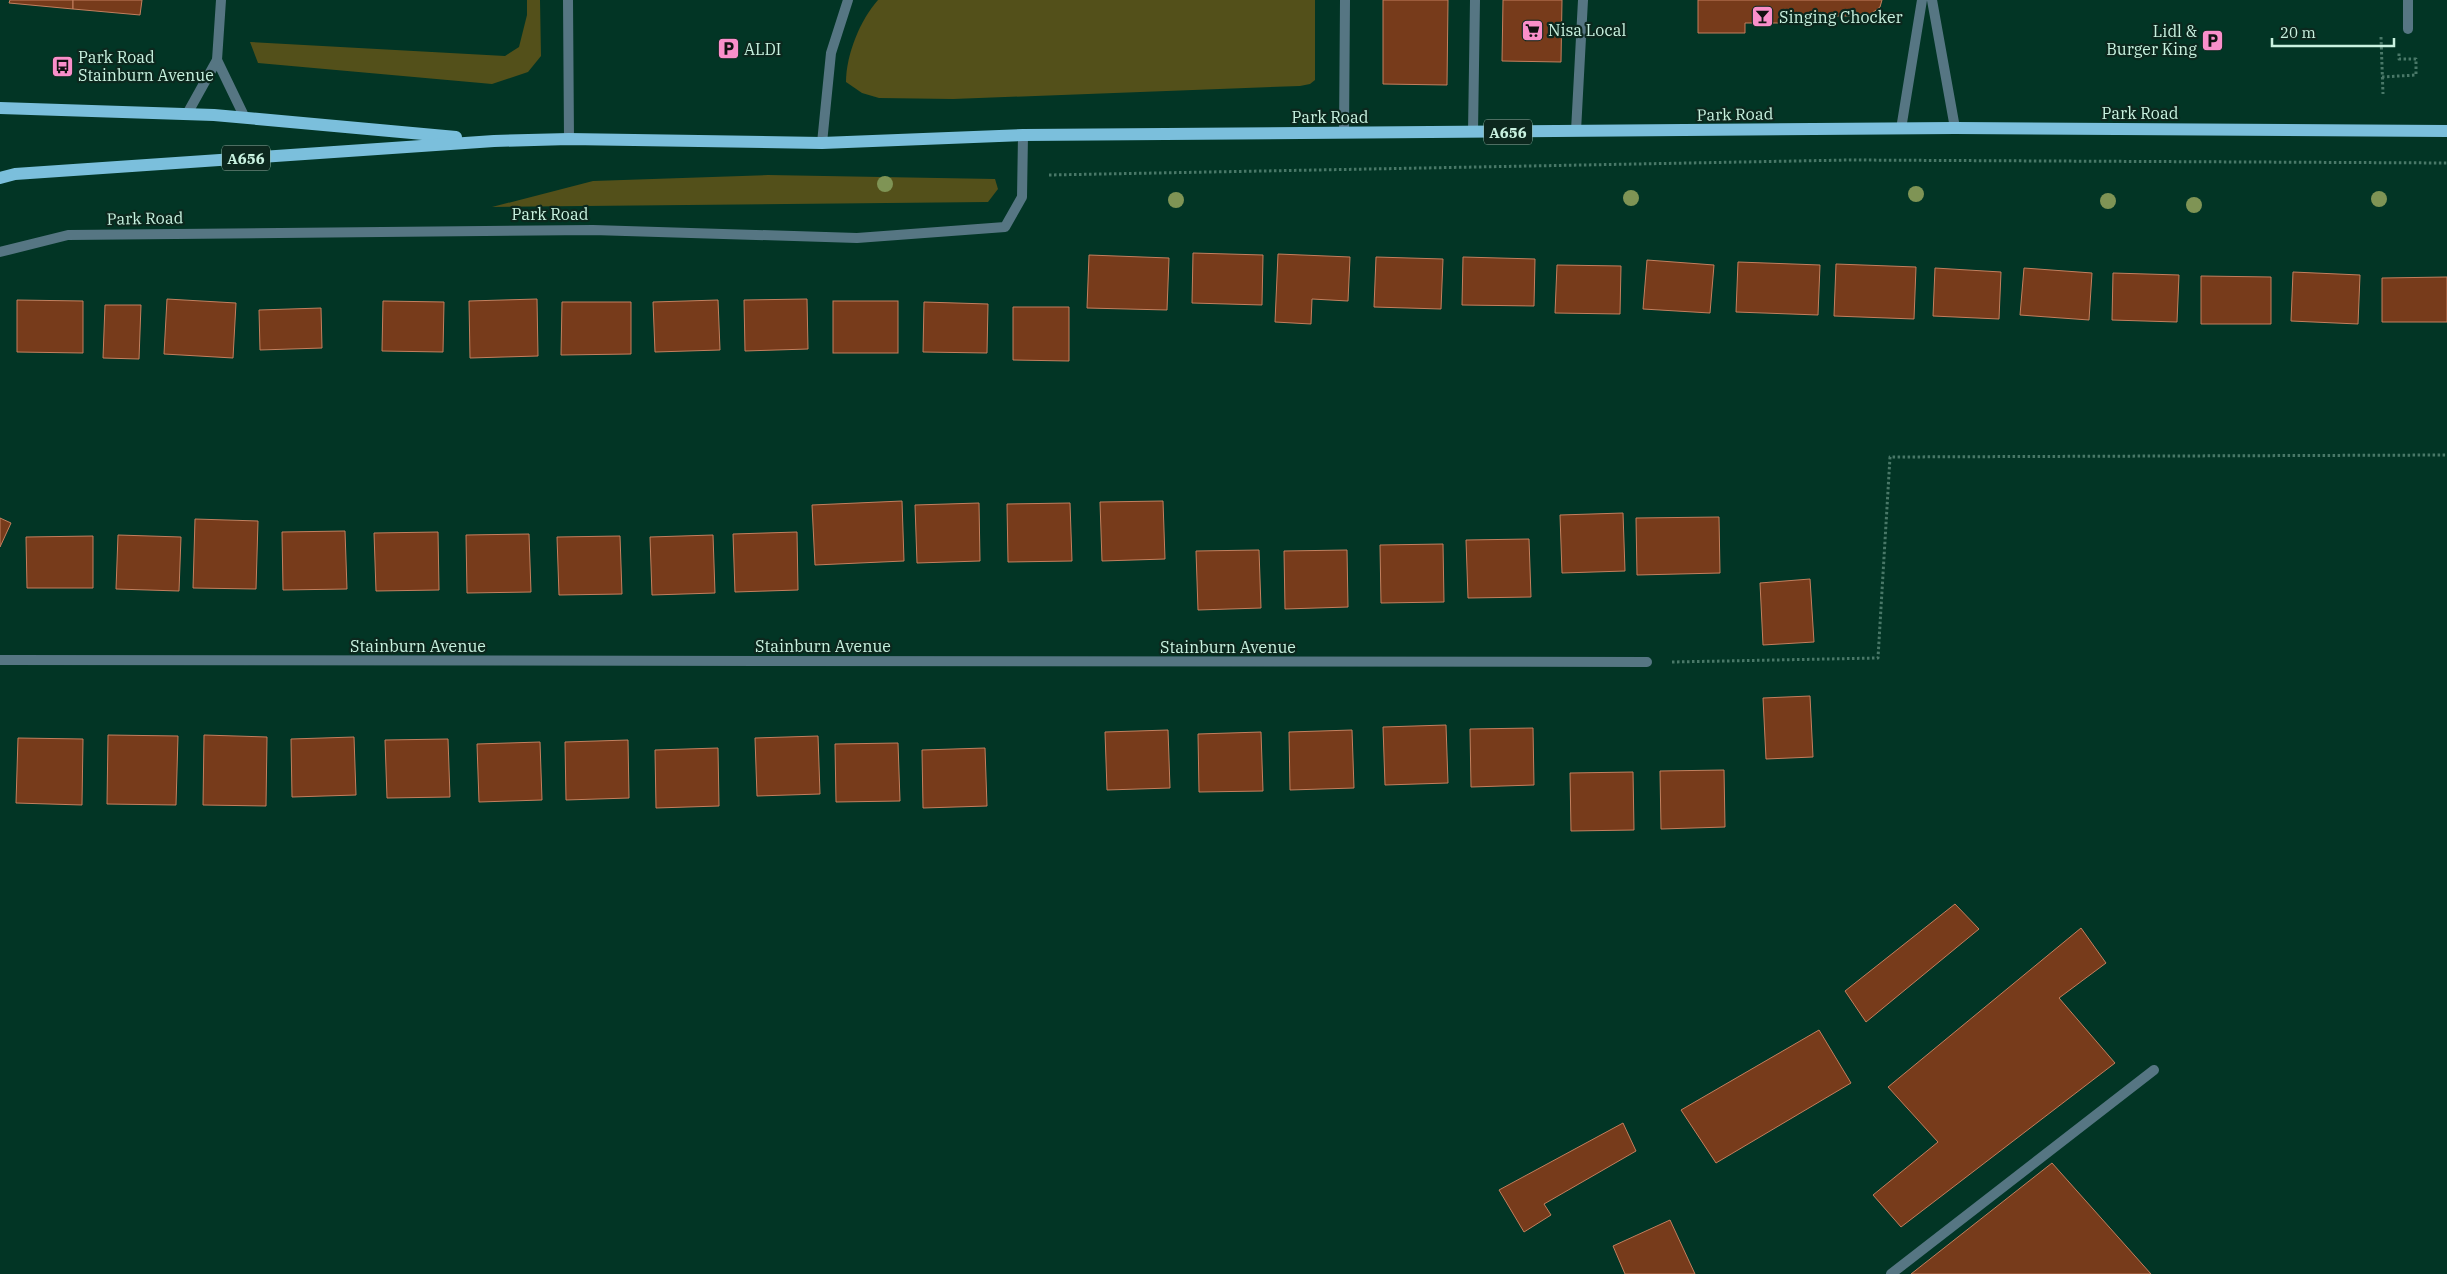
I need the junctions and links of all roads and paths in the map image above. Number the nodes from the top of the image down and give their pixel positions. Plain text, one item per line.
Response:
1 (221, 0) edge
2 (568, 0) edge
3 (848, 0) edge
4 (1345, 0) edge
5 (1475, 0) edge
6 (1583, 0) edge
7 (1922, 0) edge
8 (1932, 0) edge
9 (2408, 0) edge
10 (2380, 29) dead end
11 (2408, 29) dead end
12 (2399, 44) dead end
13 (217, 60) junction
14 (2382, 77) junction
15 (2383, 94) dead end
16 (0, 108) edge
17 (187, 114) junction
18 (245, 118) junction
19 (1955, 128) junction
20 (1901, 129) junction
21 (2447, 131) edge
22 (1473, 132) junction
23 (1576, 132) junction
24 (1344, 133) junction
25 (1023, 135) junction
26 (569, 139) junction
27 (494, 141) junction
28 (822, 143) junction
29 (2447, 163) edge
30 (0, 174) edge
31 (15, 174) junction
32 (1023, 176) junction
33 (0, 178) edge
34 (0, 252) edge
35 (2447, 455) edge
36 (0, 660) edge
37 (1647, 662) joint
38 (2154, 1070) dead end
39 (1891, 1274) edge

1 - 13 street
2 - 26 street
3 - 28 street
4 - 24 street
5 - 22 street
6 - 23 street
7 - 20 street
8 - 19 street
9 - 11 street
10 - 14 path
12 - 14 path
13 - 17 street
13 - 18 street
14 - 15 path
16 - 17 main road, Park Road / A656
17 - 18 main road, Park Road / A656
18 - 27 main road, Park Road / A656
19 - 20 main road, Park Road / A656
19 - 21 main road, Park Road / A656
20 - 23 main road, Park Road / A656
22 - 23 main road, Park Road / A656
22 - 24 main road, Park Road / A656
24 - 25 main road, Park Road / A656
25 - 28 main road, Park Road / A656
25 - 32 street, Park Road
26 - 27 main road, Park Road / A656
26 - 28 main road, Park Road / A656
27 - 31 main road, Park Road / A656
29 - 32 path
30 - 31 main road
31 - 33 main road, Park Road / A656
32 - 34 street, Park Road
35 - 37 path
36 - 37 street, Stainburn Avenue
38 - 39 street

